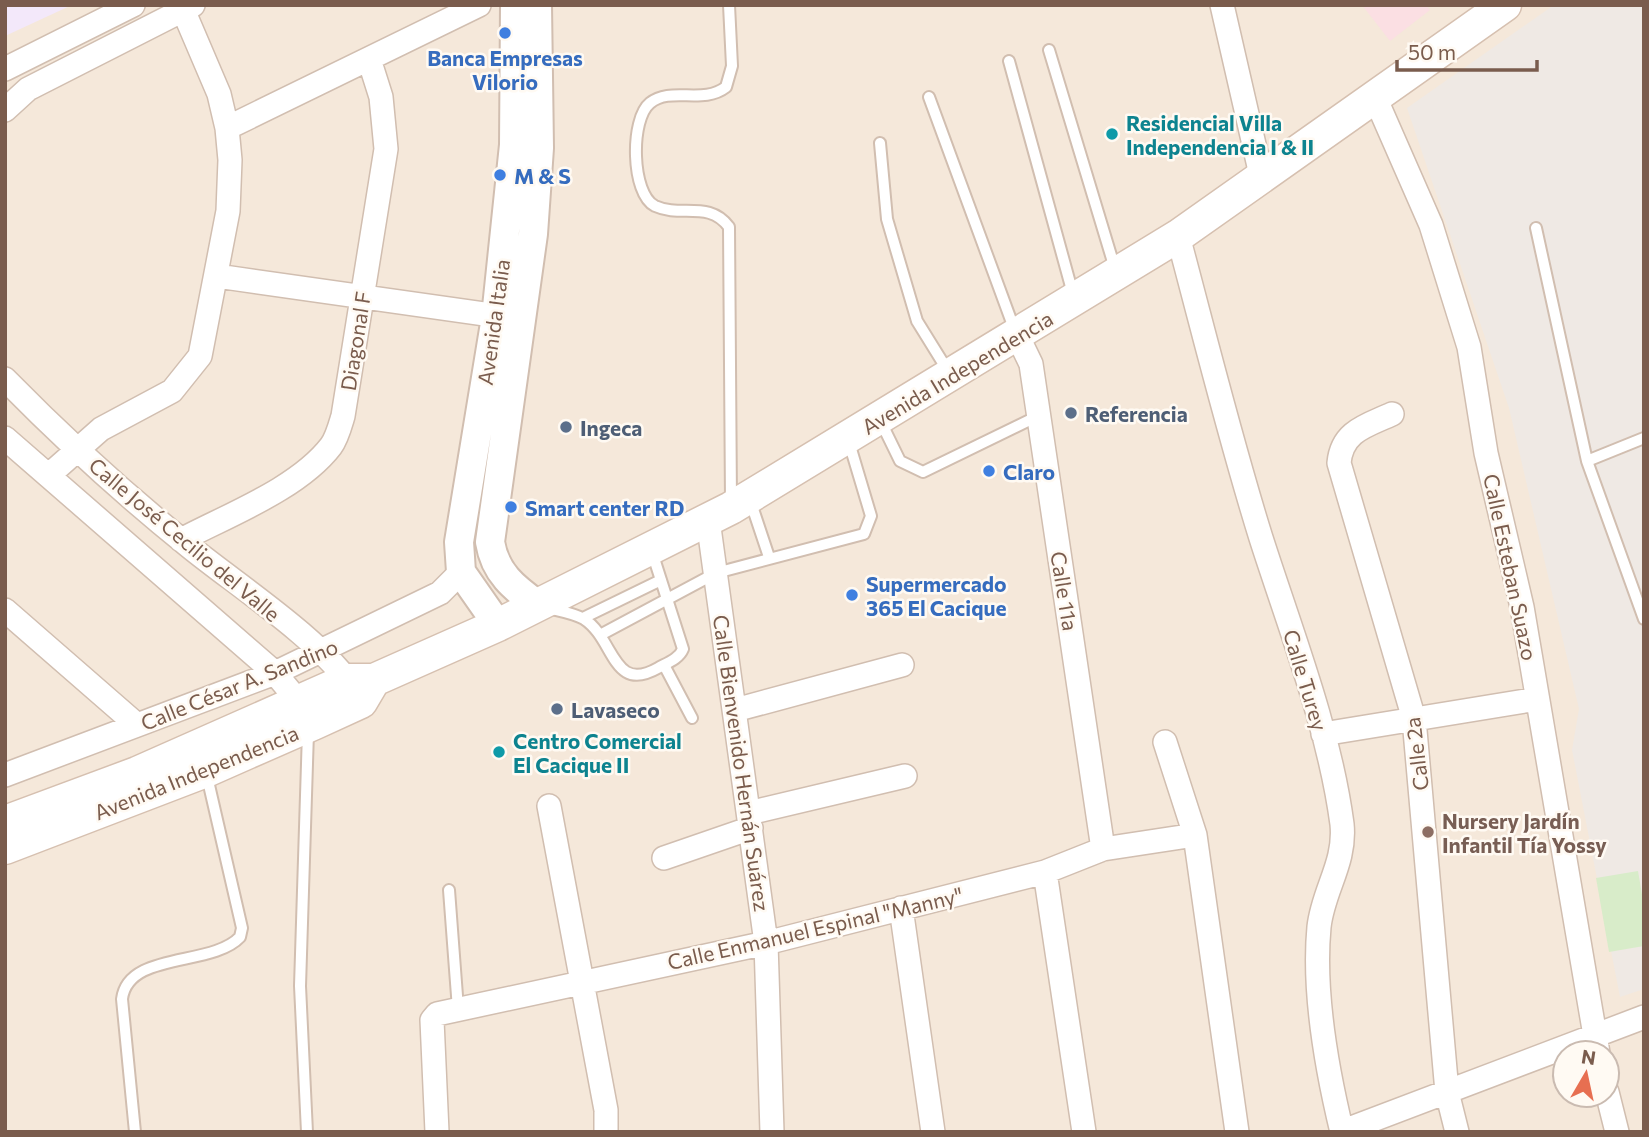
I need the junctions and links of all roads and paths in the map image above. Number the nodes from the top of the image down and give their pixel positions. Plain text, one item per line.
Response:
1 (133, 5) edge
2 (479, 5) edge
3 (515, 5) edge
4 (537, 5) edge
5 (729, 5) edge
6 (1222, 5) edge
7 (1505, 5) edge
8 (186, 7) edge
9 (1049, 50) dead end
10 (369, 59) junction
11 (1009, 61) dead end
12 (5, 69) edge
13 (1374, 95) junction
14 (929, 97) dead end
15 (5, 110) edge
16 (227, 128) junction
17 (880, 143) dead end
18 (1261, 175) junction
19 (1536, 228) dead end
20 (1178, 236) junction
21 (1117, 273) junction
22 (217, 276) junction
23 (361, 297) junction
24 (1075, 301) junction
25 (508, 318) junction
26 (1017, 337) junction
27 (951, 376) junction
28 (5, 379) edge
29 (1392, 414) dead end
30 (1038, 416) junction
31 (880, 421) junction
32 (5, 438) edge
33 (847, 438) junction
34 (1644, 438) edge
35 (79, 451) junction
36 (1587, 461) junction
37 (49, 475) junction
38 (729, 508) junction
39 (181, 540) junction
40 (651, 550) junction
41 (769, 557) junction
42 (461, 572) junction
43 (716, 573) junction
44 (661, 580) junction
45 (1639, 592) edge
46 (668, 599) junction
47 (538, 605) junction
48 (6, 612) edge
49 (583, 618) junction
50 (1644, 619) edge
51 (498, 625) junction
52 (602, 634) junction
53 (322, 652) junction
54 (664, 665) junction
55 (902, 665) dead end
56 (275, 673) junction
57 (361, 687) junction
58 (1537, 699) junction
59 (735, 710) junction
60 (308, 717) junction
61 (692, 718) dead end
62 (1414, 719) junction
63 (136, 725) junction
64 (1323, 734) junction
65 (1165, 742) dead end
66 (201, 759) junction
67 (5, 775) edge
68 (905, 776) dead end
69 (549, 806) dead end
70 (750, 820) junction
71 (5, 822) edge
72 (1195, 835) junction
73 (5, 848) edge
74 (1103, 849) junction
75 (664, 858) dead end
76 (1045, 872) junction
77 (449, 890) dead end
78 (901, 908) junction
79 (766, 943) junction
80 (580, 981) junction
81 (458, 1009) junction
82 (1644, 1017) edge
83 (1595, 1039) edge
84 (1605, 1039) edge
85 (1551, 1058) edge
86 (1447, 1092) junction
87 (1612, 1109) edge
88 (135, 1132) edge
89 (307, 1132) edge
90 (437, 1132) edge
91 (606, 1132) edge
92 (772, 1132) edge
93 (933, 1132) edge
94 (1084, 1132) edge
95 (1237, 1132) edge
96 (1342, 1132) edge
97 (1457, 1132) edge
98 (1618, 1132) edge

1 - 12 street
2 - 10 street
3 - 25 street, Avenida Italia
4 - 25 street, Avenida Italia
5 - 38 lane
6 - 18 street
7 - 13 main road, Avenida Independencia
8 - 15 street
8 - 16 street
9 - 21 lane
10 - 16 street
10 - 23 street, Diagonal F
11 - 24 lane
13 - 18 main road, Avenida Independencia
13 - 58 street, Calle Esteban Suazo
14 - 26 lane
16 - 22 street
17 - 27 lane
18 - 20 main road, Avenida Independencia
19 - 36 lane
20 - 21 main road, Avenida Independencia
20 - 64 street, Calle Turey
21 - 24 main road, Avenida Independencia
22 - 23 street
22 - 35 street
23 - 25 street
23 - 39 street, Diagonal F
24 - 26 main road, Avenida Independencia
25 - 42 street, Avenida Italia
25 - 47 street, Avenida Italia
26 - 27 main road, Avenida Independencia
26 - 30 street, Calle 11a
27 - 31 main road, Avenida Independencia
28 - 35 street, Calle José Cecilio del Valle
29 - 62 street, Calle 2a
30 - 31 lane
30 - 74 street, Calle 11a
31 - 33 main road, Avenida Independencia
32 - 37 street, Calle José Cecilio del Valle
33 - 38 main road, Avenida Independencia
33 - 41 lane
34 - 36 lane
35 - 37 street
35 - 39 street, Calle José Cecilio del Valle
36 - 45 lane
37 - 56 street, Calle José Cecilio del Valle
38 - 40 main road, Avenida Independencia
38 - 41 lane
38 - 43 street, Calle Bienvenido Hernán Suárez
39 - 53 street, Calle José Cecilio del Valle
40 - 44 lane
40 - 47 main road, Avenida Independencia
41 - 43 lane
42 - 51 street
42 - 53 street, Calle César A. Sandino
43 - 46 lane
43 - 59 street, Calle Bienvenido Hernán Suárez
44 - 46 lane
44 - 49 lane
45 - 50 lane
46 - 52 lane
46 - 54 lane
47 - 49 lane
47 - 51 main road, Avenida Independencia
48 - 63 street
49 - 52 lane
51 - 57 main road, Avenida Independencia
52 - 54 lane
53 - 56 street, Calle César A. Sandino
53 - 57 street, Calle José Cecilio del Valle
54 - 61 lane
55 - 59 street
56 - 60 street, Calle José Cecilio del Valle
56 - 63 street, Calle César A. Sandino
57 - 60 main road, Avenida Independencia
58 - 62 street
58 - 83 street, Calle Esteban Suazo
59 - 70 street, Calle Bienvenido Hernán Suárez
60 - 66 main road, Avenida Independencia
60 - 89 lane
62 - 64 street
62 - 86 street, Calle 2a
63 - 67 street, Calle César A. Sandino
64 - 96 street, Calle Turey
65 - 72 street
66 - 71 main road, Avenida Independencia
66 - 73 main road, Avenida Independencia
66 - 88 lane
68 - 70 street
69 - 80 street
70 - 75 street
70 - 79 street, Calle Bienvenido Hernán Suárez
72 - 74 street, Calle Enmanuel Espinal "Manny"
72 - 95 street
74 - 76 street, Calle Enmanuel Espinal "Manny"
76 - 78 street, Calle Enmanuel Espinal "Manny"
76 - 94 street
77 - 81 lane
78 - 79 street, Calle Enmanuel Espinal "Manny"
78 - 93 street
79 - 80 street, Calle Enmanuel Espinal "Manny"
79 - 92 street, Calle Bienvenido Hernán Suárez
80 - 81 street, Calle Enmanuel Espinal "Manny"
80 - 91 street
81 - 90 street, Calle Enmanuel Espinal "Manny"
82 - 84 street
85 - 86 street
86 - 96 street
86 - 97 street, Calle 2a
87 - 98 street

